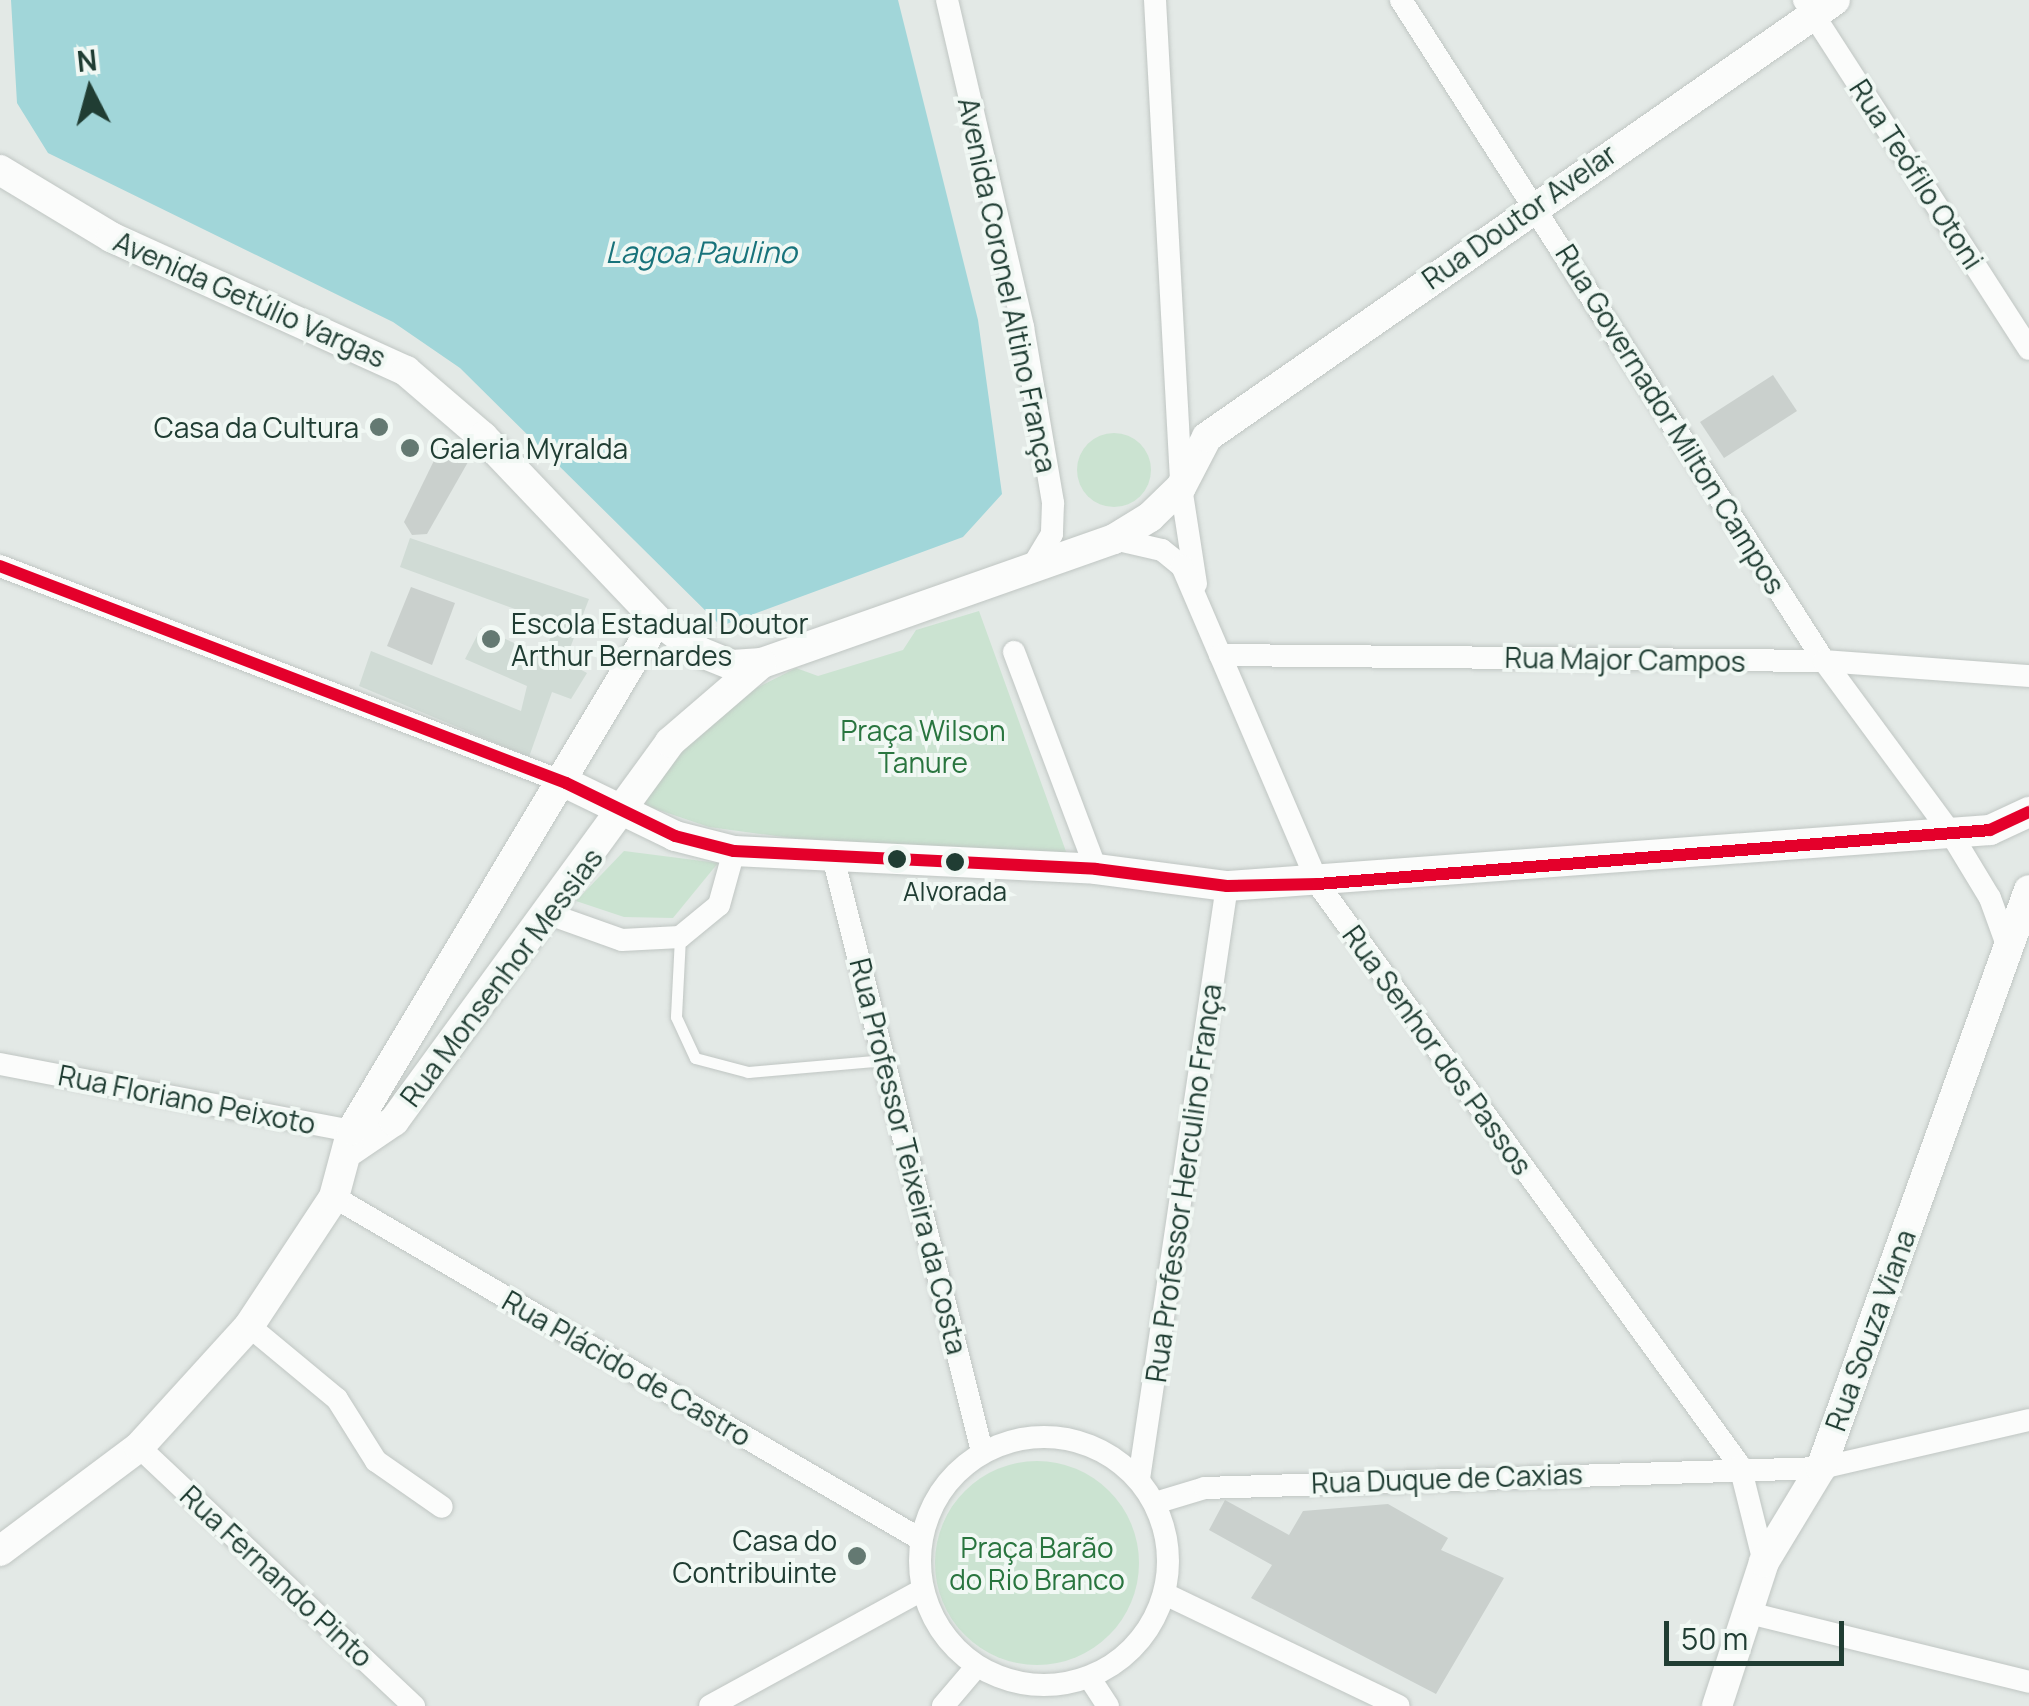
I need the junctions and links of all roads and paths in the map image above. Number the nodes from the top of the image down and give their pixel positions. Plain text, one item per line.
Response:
1 (947, 0) edge
2 (1156, 0) edge
3 (1401, 0) edge
4 (1818, 5) edge
5 (0, 170) edge
6 (1535, 203) junction
7 (2029, 348) edge
8 (1182, 489) junction
9 (1114, 539) junction
10 (0, 566) edge
11 (1032, 567) junction
12 (1198, 598) junction
13 (657, 620) junction
14 (1014, 652) dead end
15 (1220, 655) junction
16 (1824, 661) junction
17 (762, 662) junction
18 (2029, 676) edge
19 (566, 783) junction
20 (2029, 812) edge
21 (622, 814) junction
22 (1950, 832) junction
23 (734, 851) junction
24 (834, 860) junction
25 (1096, 869) junction
26 (1318, 884) junction
27 (1227, 886) junction
28 (2027, 900) edge
29 (549, 914) junction
30 (680, 937) junction
31 (2006, 944) junction
32 (886, 1060) junction
33 (0, 1064) edge
34 (359, 1139) junction
35 (334, 1197) junction
36 (249, 1326) junction
37 (2029, 1420) edge
38 (139, 1447) junction
39 (982, 1451) junction
40 (1740, 1466) junction
41 (1820, 1468) junction
42 (1139, 1479) junction
43 (1155, 1503) junction
44 (442, 1508) dead end
45 (920, 1539) junction
46 (0, 1552) edge
47 (1764, 1562) junction
48 (922, 1590) junction
49 (1165, 1594) junction
50 (1753, 1614) junction
51 (977, 1666) junction
52 (1090, 1677) junction
53 (2029, 1682) edge
54 (414, 1706) edge
55 (710, 1706) edge
56 (943, 1706) edge
57 (1108, 1706) edge
58 (1399, 1706) edge
59 (1717, 1706) edge

1 - 11 street, Avenida Coronel Altino França
2 - 8 street, Rua Senhor dos Passos
3 - 6 street, Rua Governador Milton Campos
4 - 6 main road, Rua Doutor Avelar
4 - 7 street, Rua Teófilo Otoni
5 - 13 main road, Avenida Getúlio Vargas
6 - 8 main road, Rua Doutor Avelar
6 - 16 street, Rua Governador Milton Campos
8 - 9 main road
8 - 12 street, Rua Senhor dos Passos
9 - 11 main road
9 - 12 street, Rua Senhor dos Passos
10 - 19 street
11 - 17 main road
12 - 15 street, Rua Senhor dos Passos
13 - 17 main road, Avenida Getúlio Vargas
13 - 19 main road, Rua Monsenhor Messias
14 - 25 street
15 - 16 street, Rua Major Campos
15 - 26 street, Rua Senhor dos Passos
16 - 18 street, Rua Major Campos
16 - 22 street, Rua Governador Milton Campos
17 - 21 main road, Rua Monsenhor Messias
19 - 21 main road
19 - 34 main road, Rua Monsenhor Messias
20 - 22 main road
21 - 23 main road
21 - 29 main road, Rua Monsenhor Messias
22 - 26 main road
22 - 31 street
23 - 24 main road
23 - 30 street
24 - 25 main road
24 - 32 street, Rua Professor Teixeira da Costa
25 - 27 main road
26 - 27 main road
26 - 40 street, Rua Senhor dos Passos
27 - 42 street, Rua Professor Herculino França
28 - 31 main road, Rua Souza Viana
29 - 30 street
29 - 34 main road, Rua Monsenhor Messias
30 - 32 lane
31 - 41 main road, Rua Souza Viana
32 - 39 street, Rua Professor Teixeira da Costa
33 - 34 street, Rua Floriano Peixoto
34 - 35 main road, Rua Monsenhor Messias
35 - 36 main road, Rua Monsenhor Messias
35 - 45 street, Rua Plácido de Castro
36 - 38 main road, Rua Monsenhor Messias
36 - 44 street
37 - 41 street
38 - 46 main road, Rua Monsenhor Messias
38 - 54 street, Rua Fernando Pinto
39 - 42 street
39 - 45 street
40 - 41 street
40 - 43 street, Rua Duque de Caxias
40 - 47 street, Rua Senhor dos Passos
41 - 47 main road, Rua Souza Viana
42 - 43 street
43 - 49 street
45 - 48 street
47 - 50 main road, Rua Souza Viana
48 - 51 street
48 - 55 street
49 - 52 street
49 - 58 street
50 - 53 street
50 - 59 main road, Rua Souza Viana
51 - 52 street
51 - 56 street
52 - 57 street

